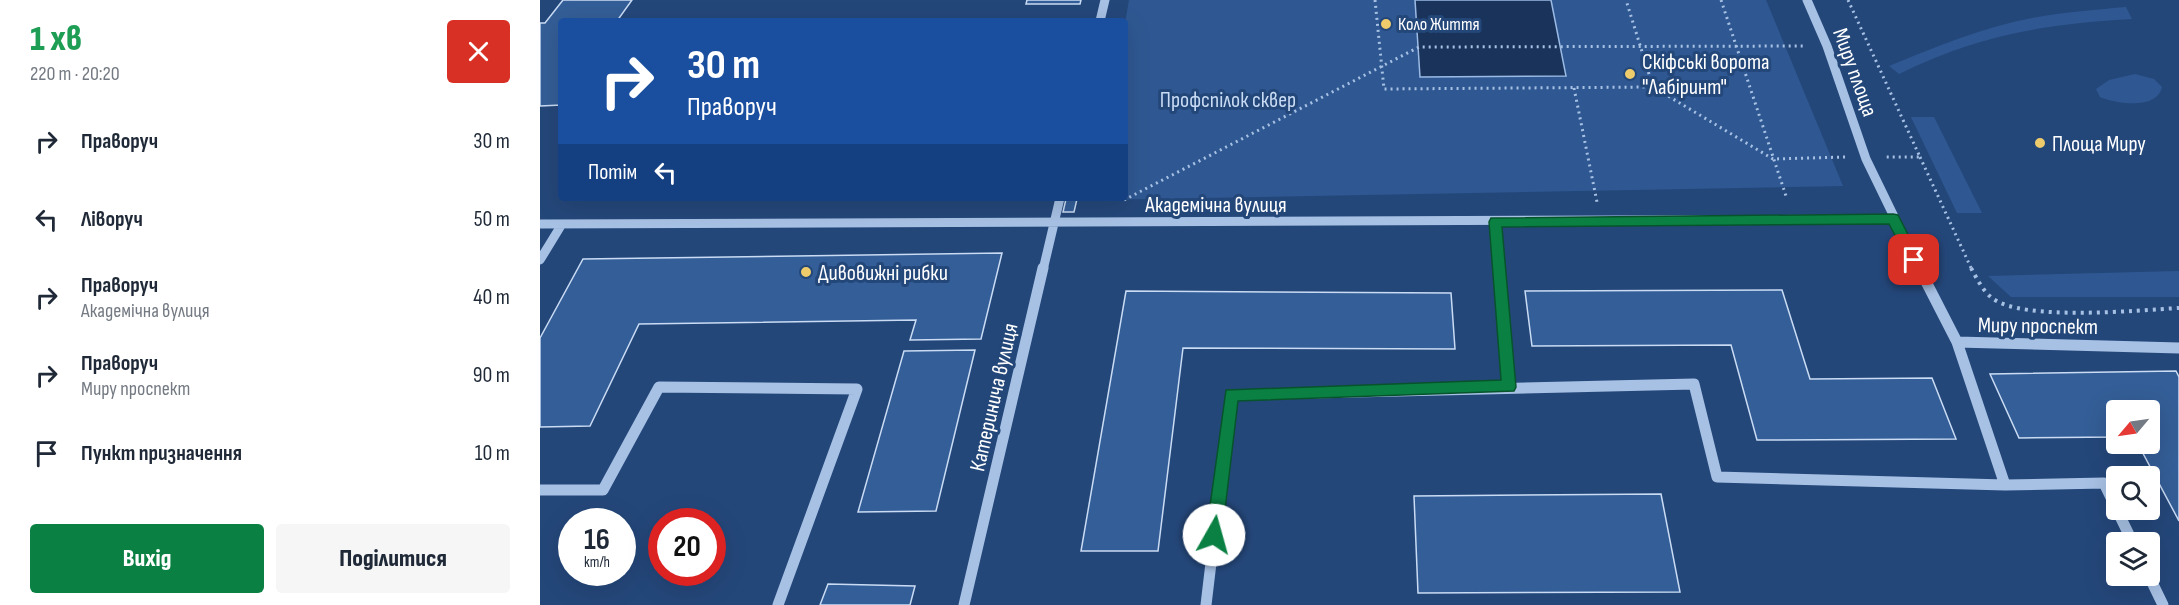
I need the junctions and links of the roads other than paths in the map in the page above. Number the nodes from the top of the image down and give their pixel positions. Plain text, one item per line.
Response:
1 (1105, 0) edge
2 (1807, 0) edge
3 (1101, 18) edge
4 (1866, 159) joint
5 (1059, 201) edge
6 (1893, 219) junction
7 (1495, 222) junction
8 (540, 224) edge
9 (562, 224) junction
10 (1054, 224) junction
11 (540, 260) edge
12 (1957, 342) junction
13 (2179, 348) edge
14 (1509, 387) junction
15 (2004, 485) junction
16 (2106, 487) edge
17 (540, 490) edge
18 (2154, 586) edge
19 (778, 605) edge
20 (964, 605) edge
21 (1206, 605) edge
22 (2163, 605) edge

1 - 3 street
2 - 4 street, Миру площа
4 - 6 street, Миру проспект
5 - 10 street, Катеринича вулиця
6 - 7 street, Академічна вулиця
6 - 12 street, Миру проспект
7 - 10 street, Академічна вулиця
7 - 14 street
8 - 9 street, Академічна вулиця
9 - 10 street, Академічна вулиця
9 - 11 street
10 - 20 street, Катеринича вулиця
12 - 13 street, Миру проспект
12 - 15 street
14 - 15 street
14 - 21 street
15 - 16 street
17 - 19 street
18 - 22 street

